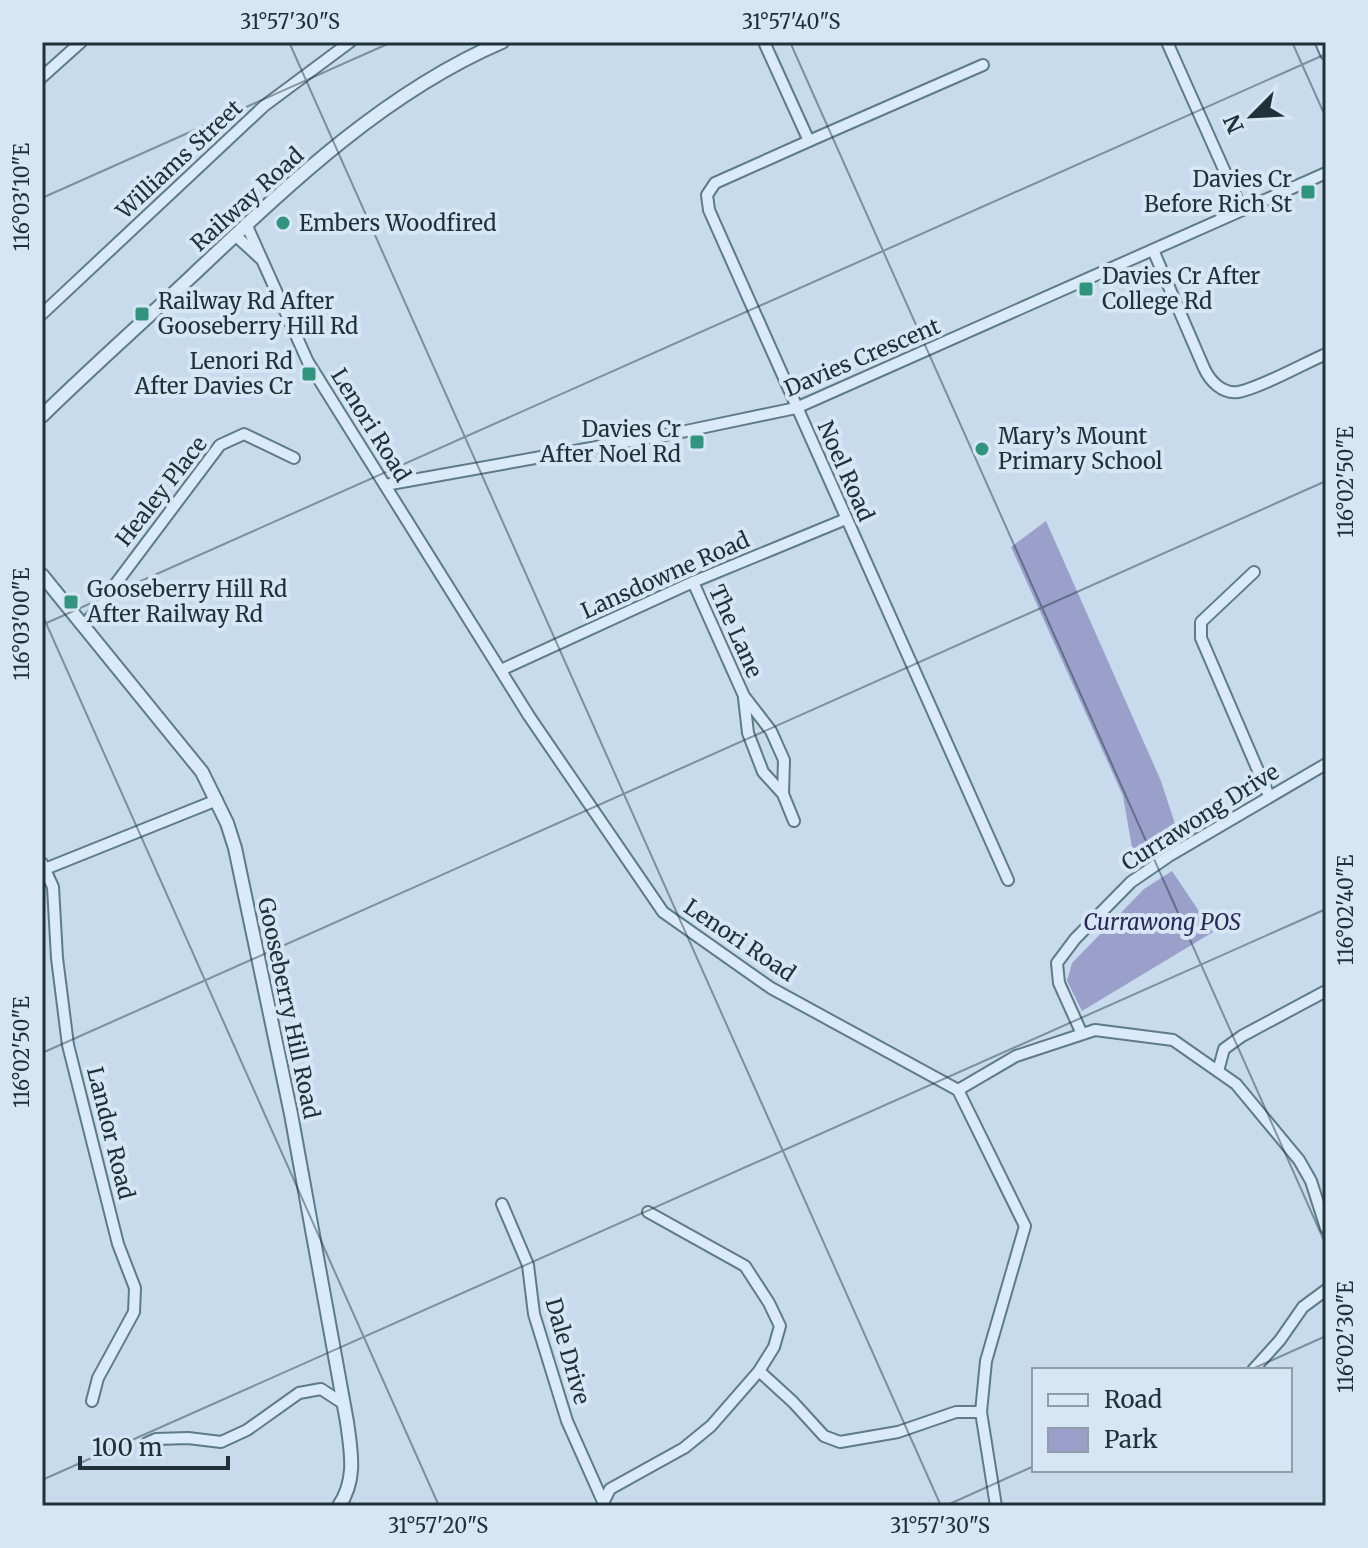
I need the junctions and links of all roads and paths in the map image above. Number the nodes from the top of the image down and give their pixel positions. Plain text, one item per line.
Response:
1 (81, 42) edge
2 (350, 42) edge
3 (502, 42) edge
4 (764, 42) edge
5 (1167, 42) edge
6 (1321, 42) edge
7 (1326, 54) edge
8 (983, 65) dead end
9 (42, 77) edge
10 (809, 141) junction
11 (1326, 173) edge
12 (1242, 210) junction
13 (246, 224) junction
14 (235, 235) junction
15 (1153, 250) junction
16 (260, 258) junction
17 (42, 314) edge
18 (1326, 354) edge
19 (796, 408) junction
20 (42, 416) edge
21 (294, 458) dead end
22 (385, 485) junction
23 (846, 519) junction
24 (1254, 572) dead end
25 (42, 575) edge
26 (693, 582) junction
27 (84, 626) junction
28 (501, 670) junction
29 (744, 696) junction
30 (1326, 764) edge
31 (783, 794) junction
32 (1269, 796) junction
33 (217, 800) junction
34 (794, 821) dead end
35 (43, 866) edge
36 (1008, 880) dead end
37 (1326, 991) edge
38 (1082, 1034) junction
39 (1218, 1071) junction
40 (958, 1090) junction
41 (502, 1204) dead end
42 (648, 1212) dead end
43 (1326, 1228) edge
44 (1326, 1290) edge
45 (1255, 1368) edge
46 (759, 1371) junction
47 (92, 1401) dead end
48 (344, 1404) junction
49 (981, 1412) junction
50 (147, 1443) dead end
51 (604, 1504) edge
52 (339, 1506) edge
53 (996, 1506) edge

1 - 9 street
2 - 17 street, Williams Street
3 - 13 street, Railway Road
4 - 10 street
5 - 12 street
6 - 7 street
8 - 10 street
10 - 19 street, Noel Road
11 - 12 street, Davies Crescent
12 - 15 street, Davies Crescent
13 - 14 street, Railway Road
13 - 16 street, Lenori Road
14 - 16 street, Lenori Road
14 - 20 street, Railway Road
15 - 18 street
15 - 19 street, Davies Crescent
16 - 22 street, Lenori Road
19 - 22 street, Davies Crescent
19 - 23 street, Noel Road
21 - 27 street, Healey Place
22 - 28 street, Lenori Road
23 - 26 street, Lansdowne Road
23 - 36 street, Noel Road
24 - 32 street
25 - 27 street, Gooseberry Hill Road
26 - 28 street, Lansdowne Road
26 - 29 street, The Lane
27 - 33 street, Gooseberry Hill Road
28 - 40 street, Lenori Road
29 - 31 street, The Lane
29 - 31 street, The Lane
30 - 32 street, Currawong Drive
31 - 34 street, The Lane
32 - 38 street, Currawong Drive
33 - 35 street
33 - 48 street, Gooseberry Hill Road
35 - 47 street, Landor Road
37 - 39 street
38 - 39 street
38 - 40 street
39 - 43 street
40 - 49 street
41 - 51 street, Dale Drive
42 - 46 street
44 - 45 street
46 - 49 street
46 - 51 street
48 - 50 street
48 - 52 street, Gooseberry Hill Road
49 - 53 street

